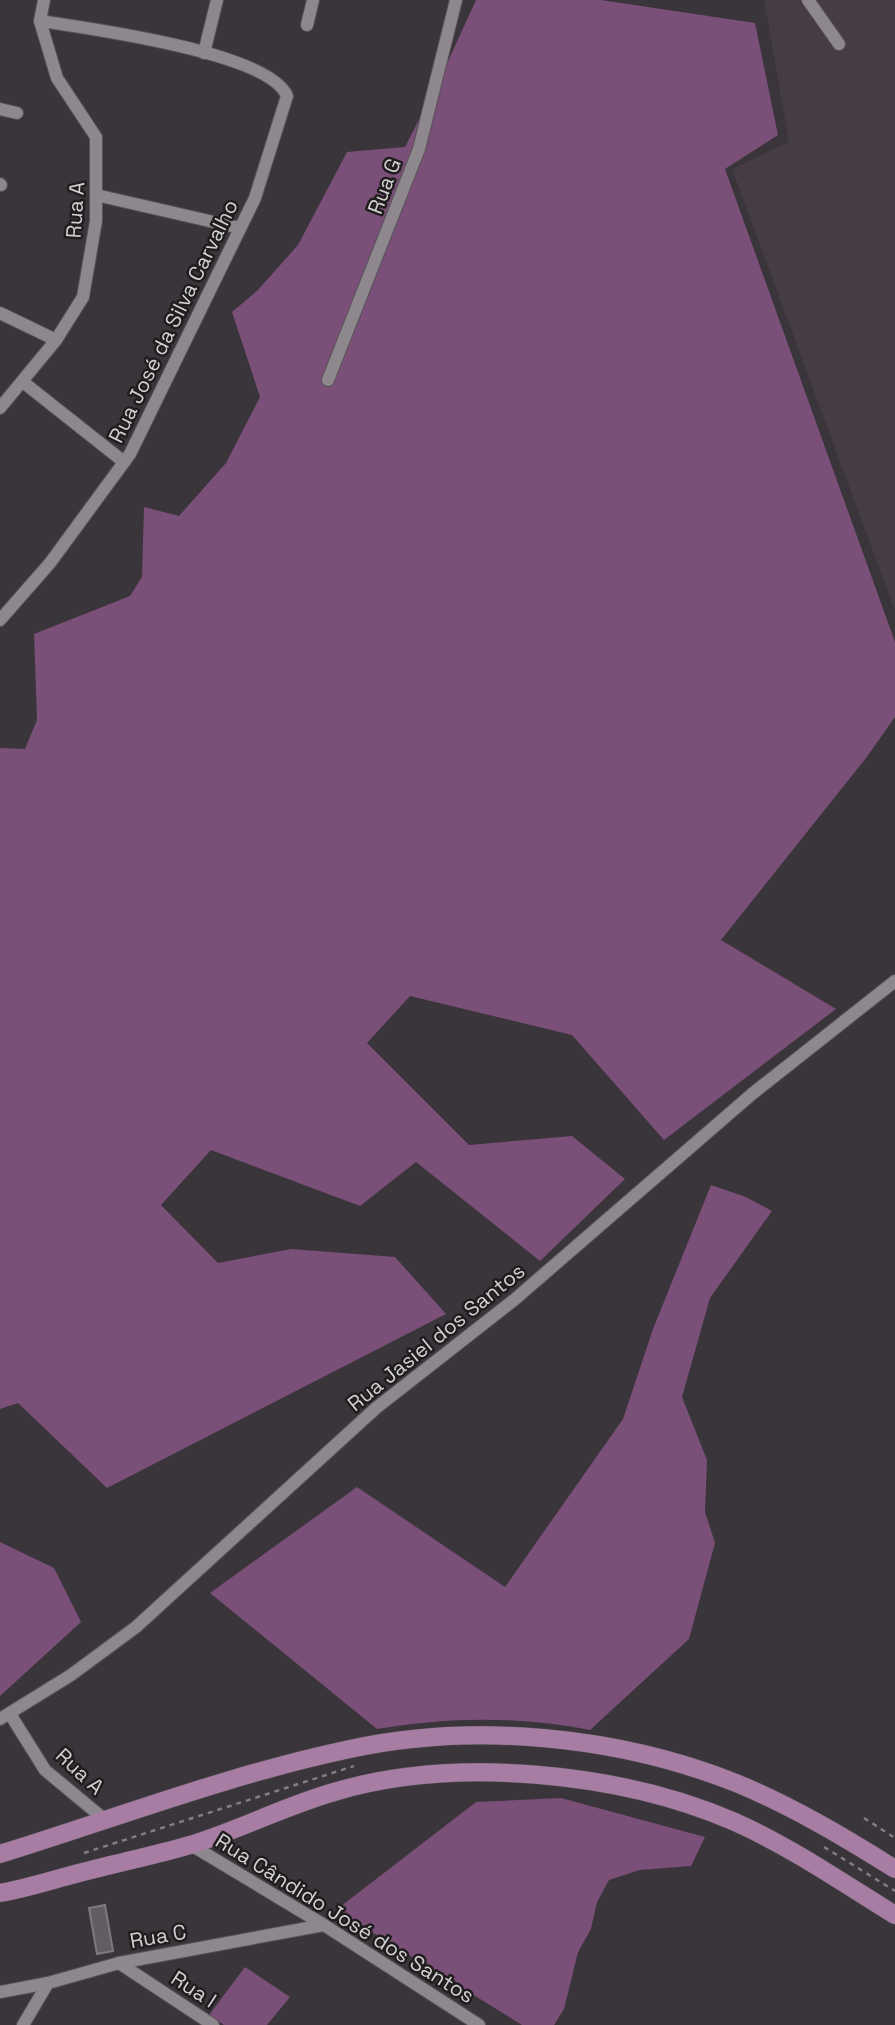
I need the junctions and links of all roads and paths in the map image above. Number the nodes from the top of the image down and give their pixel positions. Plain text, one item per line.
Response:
1 (44, 0) edge
2 (217, 0) edge
3 (313, 0) edge
4 (456, 0) edge
5 (808, 0) edge
6 (40, 21) junction
7 (307, 26) dead end
8 (839, 44) dead end
9 (204, 54) junction
10 (0, 109) edge
11 (17, 113) dead end
12 (96, 195) junction
13 (240, 228) junction
14 (0, 313) edge
15 (57, 340) junction
16 (328, 380) dead end
17 (23, 382) junction
18 (0, 408) edge
19 (124, 463) junction
20 (0, 620) edge
21 (895, 981) edge
22 (5, 1716) edge
23 (359, 1765) dead end
24 (864, 1818) dead end
25 (104, 1819) junction
26 (895, 1838) edge
27 (191, 1844) junction
28 (821, 1845) dead end
29 (85, 1853) dead end
30 (0, 1854) edge
31 (895, 1868) edge
32 (895, 1891) edge
33 (0, 1894) edge
34 (895, 1915) edge
35 (324, 1926) junction
36 (119, 1963) junction
37 (48, 1983) junction
38 (0, 1992) edge
39 (23, 2025) edge
40 (213, 2025) edge
41 (479, 2025) edge

1 - 6 street, Rua A
2 - 9 street
3 - 7 street
4 - 16 street, Rua G
5 - 8 street
6 - 9 street
6 - 12 street, Rua A
9 - 13 street, Rua José da Silva Carvalho
10 - 11 street
12 - 13 street
12 - 15 street, Rua A
13 - 19 street, Rua José da Silva Carvalho
14 - 15 street
15 - 17 street, Rua A
17 - 18 street, Rua A
17 - 19 street
19 - 20 street, Rua José da Silva Carvalho
21 - 22 street, Rua Jasiel dos Santos
22 - 25 street, Rua A
23 - 29 path
24 - 26 path
25 - 30 main road
25 - 31 main road
27 - 33 main road
27 - 34 main road
27 - 35 street, Rua Cândido José dos Santos
28 - 32 path
35 - 36 street, Rua C
35 - 41 street, Rua Cândido José dos Santos
36 - 37 street, Rua C
36 - 40 street, Rua I
37 - 38 street, Rua C
37 - 39 street

